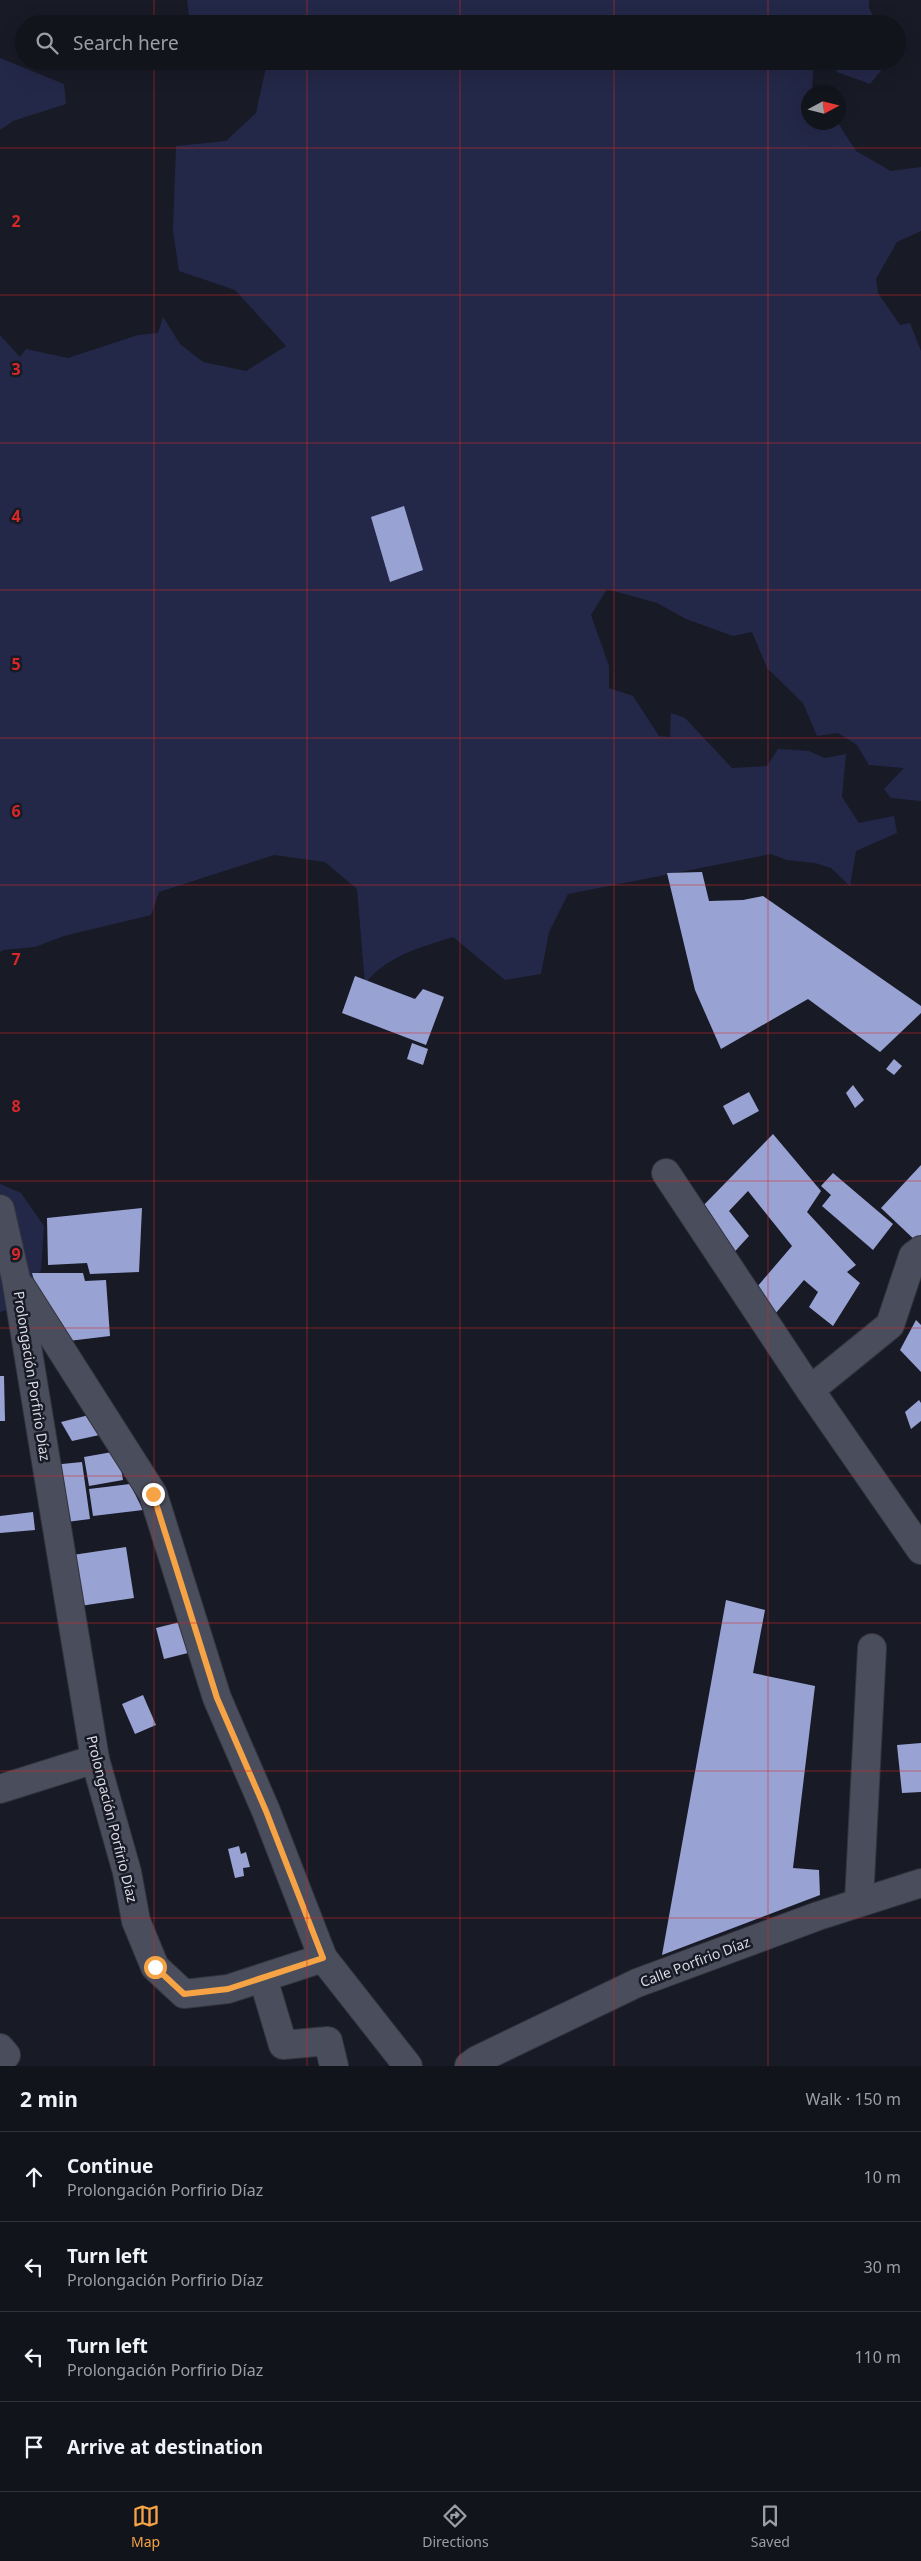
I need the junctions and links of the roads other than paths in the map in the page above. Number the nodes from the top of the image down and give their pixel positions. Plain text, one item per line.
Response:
1 (666, 1172) dead end
2 (0, 1209) edge
3 (921, 1250) edge
4 (8, 1269) edge
5 (810, 1390) junction
6 (921, 1550) edge
7 (872, 1648) dead end
8 (94, 1759) junction
9 (0, 1790) edge
10 (921, 1883) edge
11 (859, 1902) junction
12 (323, 1958) junction
13 (263, 1978) junction
14 (475, 2064) edge
15 (334, 2066) edge
16 (408, 2066) edge

1 - 5 street
2 - 4 street
3 - 5 street
4 - 8 street, Prolongación Porfirio Díaz
4 - 12 street, Prolongación Porfirio Díaz
5 - 6 street
7 - 11 street
8 - 9 street
8 - 13 street, Prolongación Porfirio Díaz
10 - 11 street, Calle Porfirio Díaz
11 - 14 street, Calle Porfirio Díaz
12 - 13 street, Prolongación Porfirio Díaz
12 - 16 street, Prolongación Porfirio Díaz
13 - 15 street

